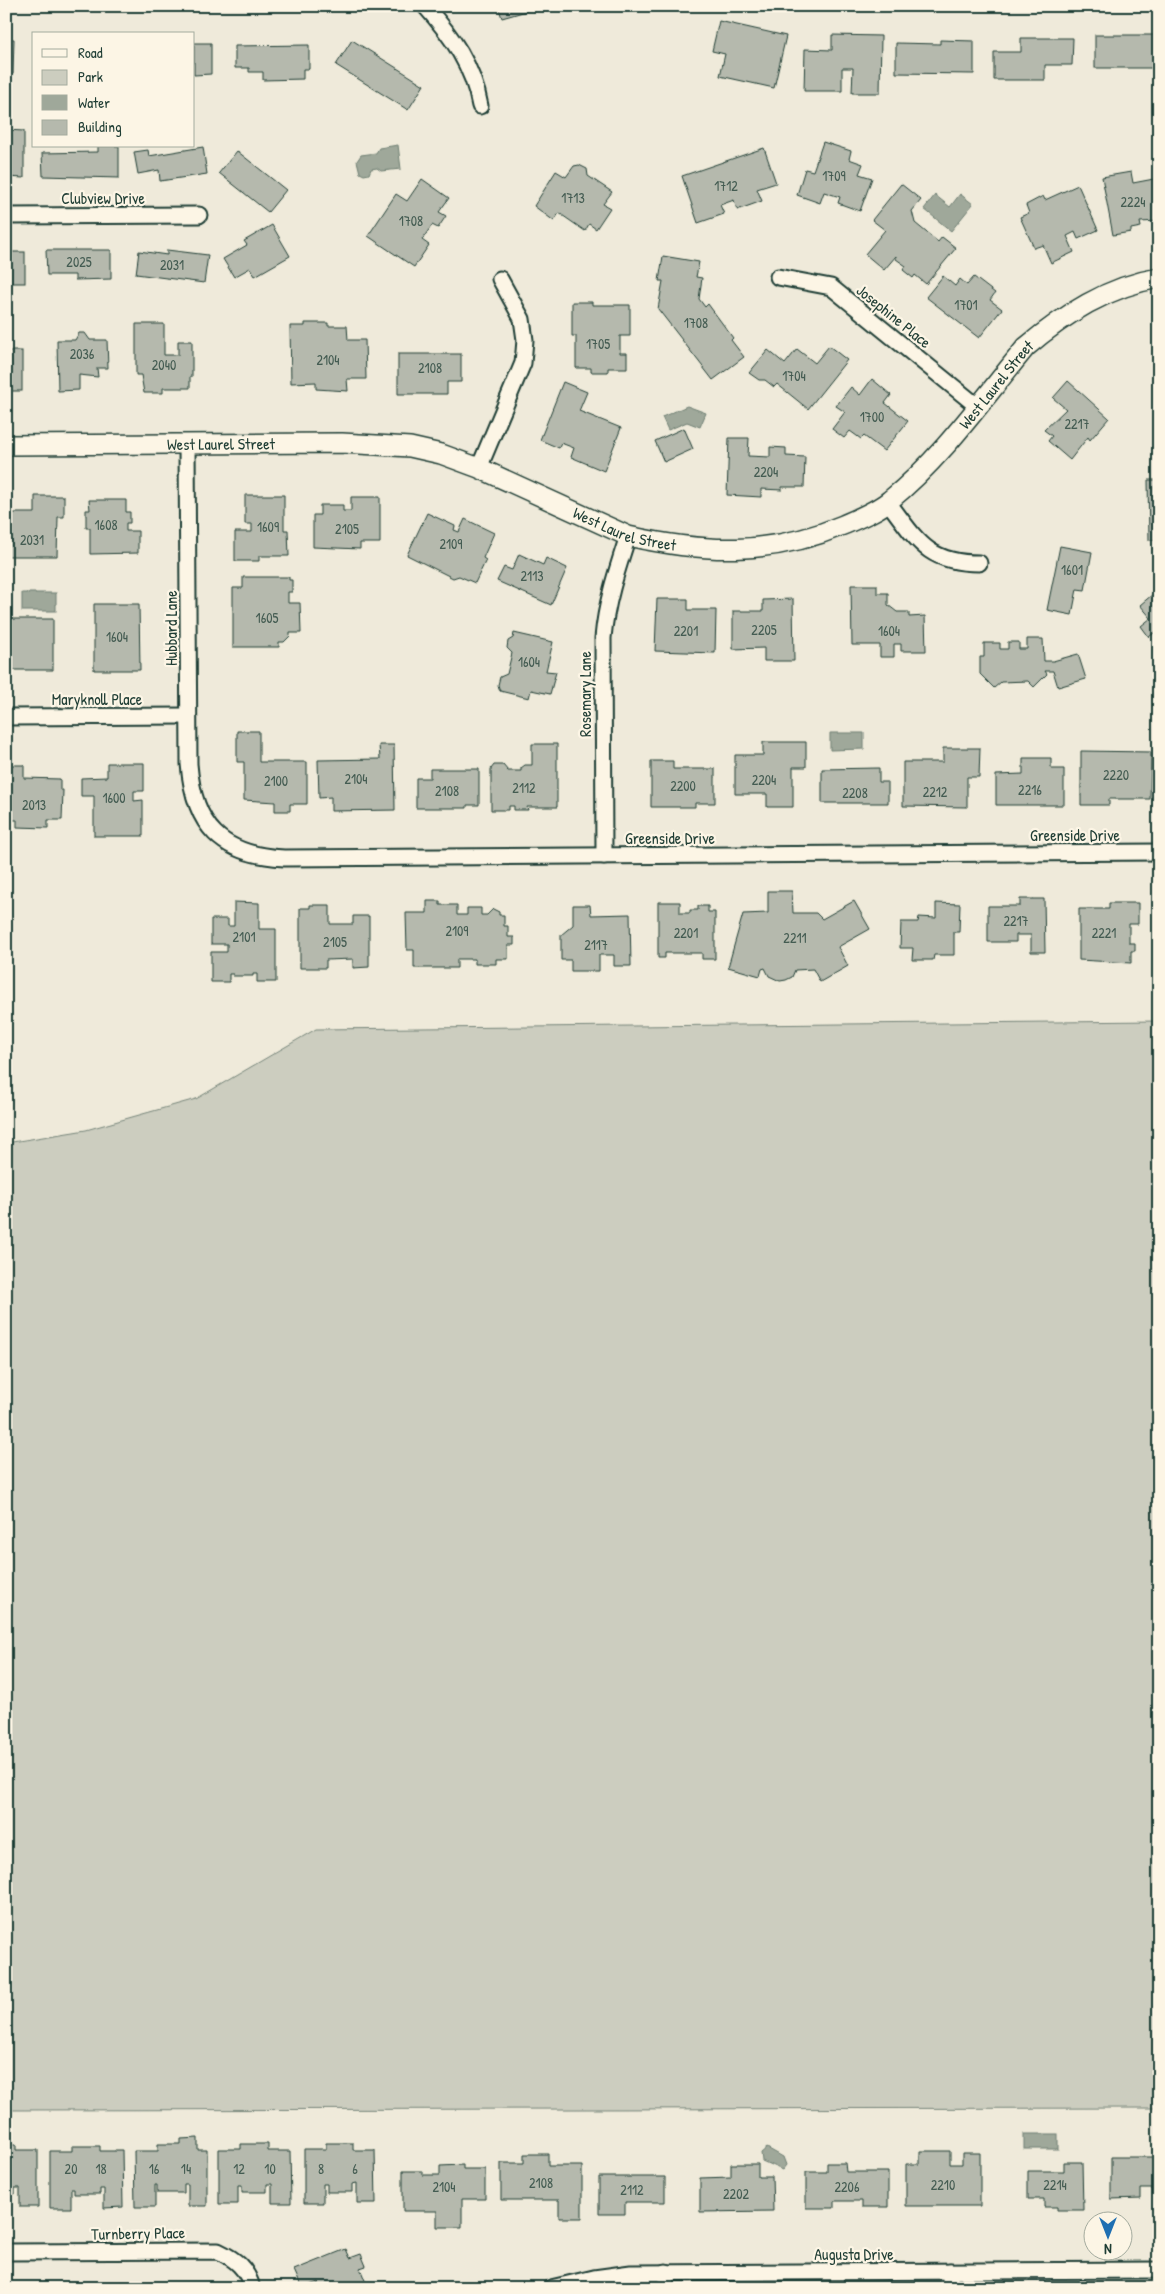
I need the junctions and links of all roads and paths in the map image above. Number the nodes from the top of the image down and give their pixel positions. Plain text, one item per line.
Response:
1 (425, 6) edge
2 (480, 106) dead end
3 (199, 215) dead end
4 (6, 216) edge
5 (778, 277) dead end
6 (1159, 278) edge
7 (500, 279) dead end
8 (977, 406) junction
9 (187, 444) junction
10 (6, 445) edge
11 (479, 468) junction
12 (888, 502) junction
13 (628, 536) junction
14 (979, 562) dead end
15 (188, 716) junction
16 (6, 717) edge
17 (199, 811) joint
18 (1159, 852) edge
19 (604, 856) junction
20 (6, 2252) edge
21 (1159, 2270) edge
22 (950, 2271) junction
23 (666, 2280) edge
24 (252, 2288) edge
25 (551, 2288) edge
26 (950, 2288) edge

1 - 2 street
3 - 4 street, Clubview Drive
5 - 8 street, Josephine Place
6 - 8 street, West Laurel Street
7 - 11 street
8 - 12 street, West Laurel Street
9 - 10 street, West Laurel Street
9 - 11 street, West Laurel Street
9 - 15 street, Hubbard Lane
11 - 13 street, West Laurel Street
12 - 13 street, West Laurel Street
12 - 14 street
13 - 19 street, Rosemary Lane
15 - 16 street, Maryknoll Place
15 - 17 street, Hubbard Lane
17 - 19 street, Greenside Drive
18 - 19 street, Greenside Drive
20 - 24 street, Turnberry Place
21 - 22 street, Augusta Drive
22 - 23 street, Augusta Drive
22 - 26 street
23 - 25 street, Augusta Drive

